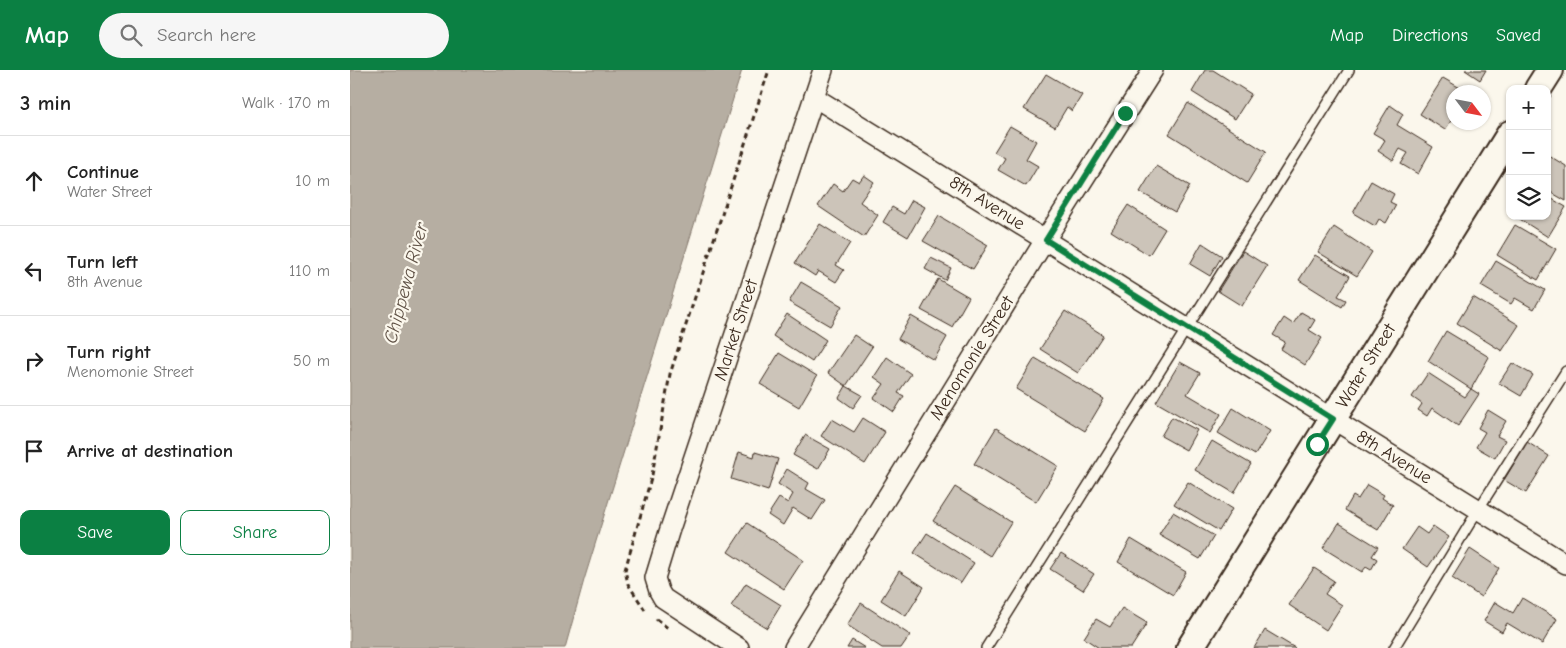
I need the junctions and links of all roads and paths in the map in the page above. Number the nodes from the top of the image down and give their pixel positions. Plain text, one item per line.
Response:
1 (769, 70) edge
2 (823, 70) edge
3 (1153, 70) edge
4 (1349, 70) edge
5 (1550, 70) edge
6 (1541, 85) edge
7 (814, 97) junction
8 (1506, 140) edge
9 (1046, 240) junction
10 (1186, 328) junction
11 (1566, 371) edge
12 (1333, 419) junction
13 (1478, 510) junction
14 (1566, 564) edge
15 (635, 596) dead end
16 (739, 648) edge
17 (794, 648) edge
18 (986, 648) edge
19 (1190, 648) edge
20 (1394, 648) edge

1 - 15 path
2 - 7 street, Market Street
3 - 9 street, Menomonie Street
4 - 10 lane
5 - 6 main road
7 - 9 street, 8th Avenue
7 - 16 street, Market Street
8 - 12 main road, Water Street
9 - 10 street, 8th Avenue
9 - 17 street, Menomonie Street
10 - 12 street, 8th Avenue
10 - 18 lane
11 - 13 lane
12 - 13 street, 8th Avenue
12 - 19 main road, Water Street
13 - 14 street, 8th Avenue
13 - 20 lane

